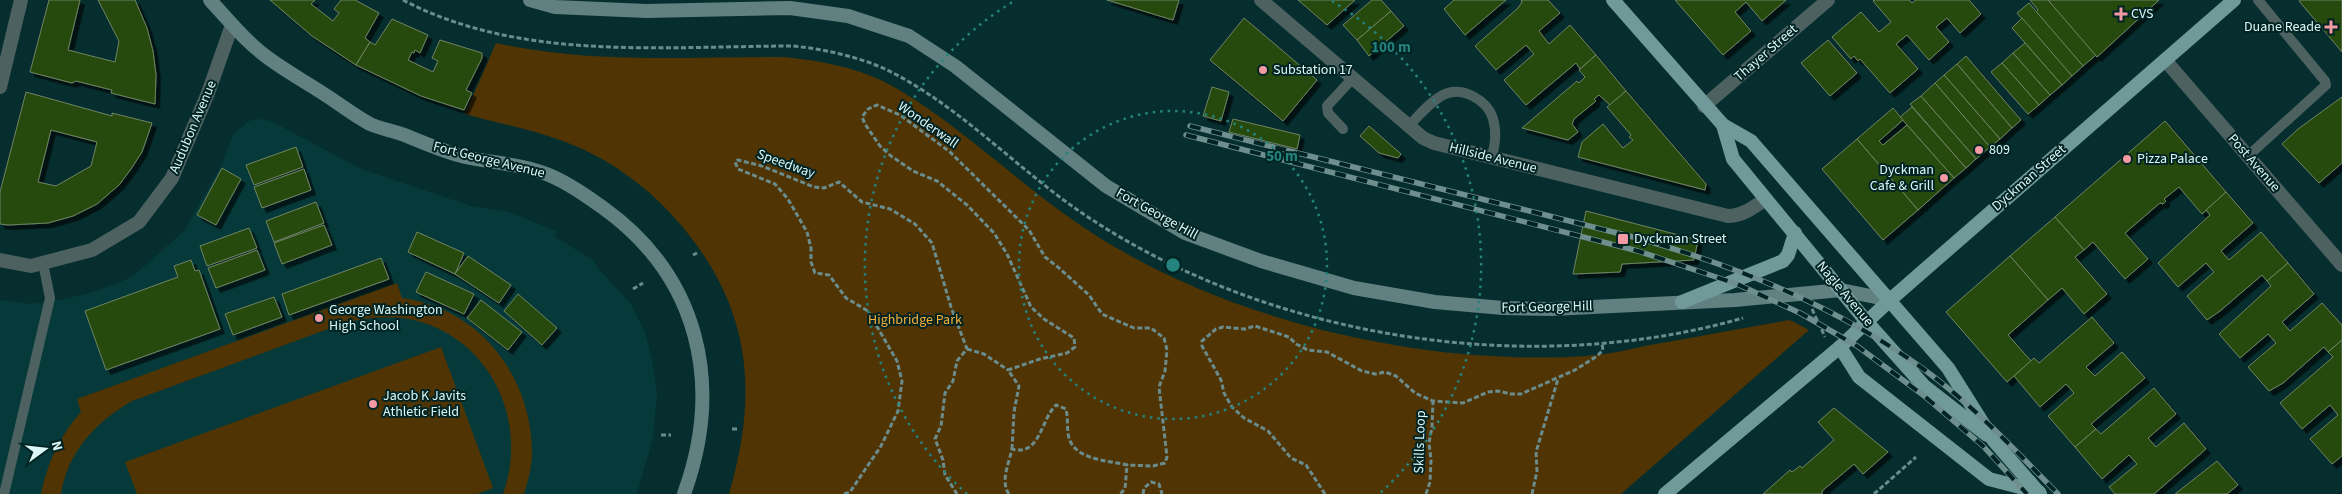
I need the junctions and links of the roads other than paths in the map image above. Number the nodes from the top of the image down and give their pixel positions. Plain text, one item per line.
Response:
1 (21, 0) edge
2 (210, 0) edge
3 (530, 0) edge
4 (1262, 0) edge
5 (1613, 0) edge
6 (1828, 0) edge
7 (2234, 0) edge
8 (2258, 0) edge
9 (232, 25) junction
10 (2166, 60) junction
11 (1353, 78) junction
12 (0, 87) edge
13 (1704, 106) junction
14 (1723, 125) junction
15 (1409, 126) junction
16 (1343, 129) dead end
17 (2248, 156) junction
18 (1492, 157) junction
19 (1766, 199) junction
20 (1795, 233) junction
21 (0, 260) edge
22 (43, 263) junction
23 (2342, 265) edge
24 (1841, 290) junction
25 (1890, 300) junction
26 (1682, 302) junction
27 (1866, 321) junction
28 (1836, 350) junction
29 (1994, 441) junction
30 (2040, 493) edge
31 (4, 494) edge
32 (684, 494) edge
33 (1665, 494) edge

1 - 12 street
2 - 9 main road, Fort George Avenue
3 - 26 main road, Fort George Hill
4 - 11 street, Hillside Avenue
5 - 13 main road, Nagle Avenue
6 - 13 street, Thayer Street
7 - 10 main road, Dyckman Street
8 - 17 lane
9 - 22 street, Audubon Avenue
9 - 32 main road, Fort George Avenue
10 - 17 street, Post Avenue
10 - 25 main road, Dyckman Street
11 - 15 street, Hillside Avenue
11 - 16 lane
13 - 14 main road, Nagle Avenue
14 - 19 main road, Nagle Avenue
14 - 25 main road, Nagle Avenue
15 - 18 street, Hillside Avenue
15 - 18 lane
17 - 23 street, Post Avenue
18 - 19 street, Hillside Avenue
19 - 20 main road, Nagle Avenue
20 - 24 main road, Nagle Avenue
20 - 26 main road
21 - 22 street, Audubon Avenue
22 - 31 lane
24 - 25 main road, Fort George Hill
24 - 26 main road, Fort George Hill
24 - 27 main road, Nagle Avenue
25 - 27 main road, Dyckman Street
25 - 29 main road, Nagle Avenue
27 - 28 main road, Dyckman Street
27 - 29 main road, Nagle Avenue
28 - 30 main road, Nagle Avenue
28 - 33 main road, Dyckman Street
29 - 30 main road, Nagle Avenue

